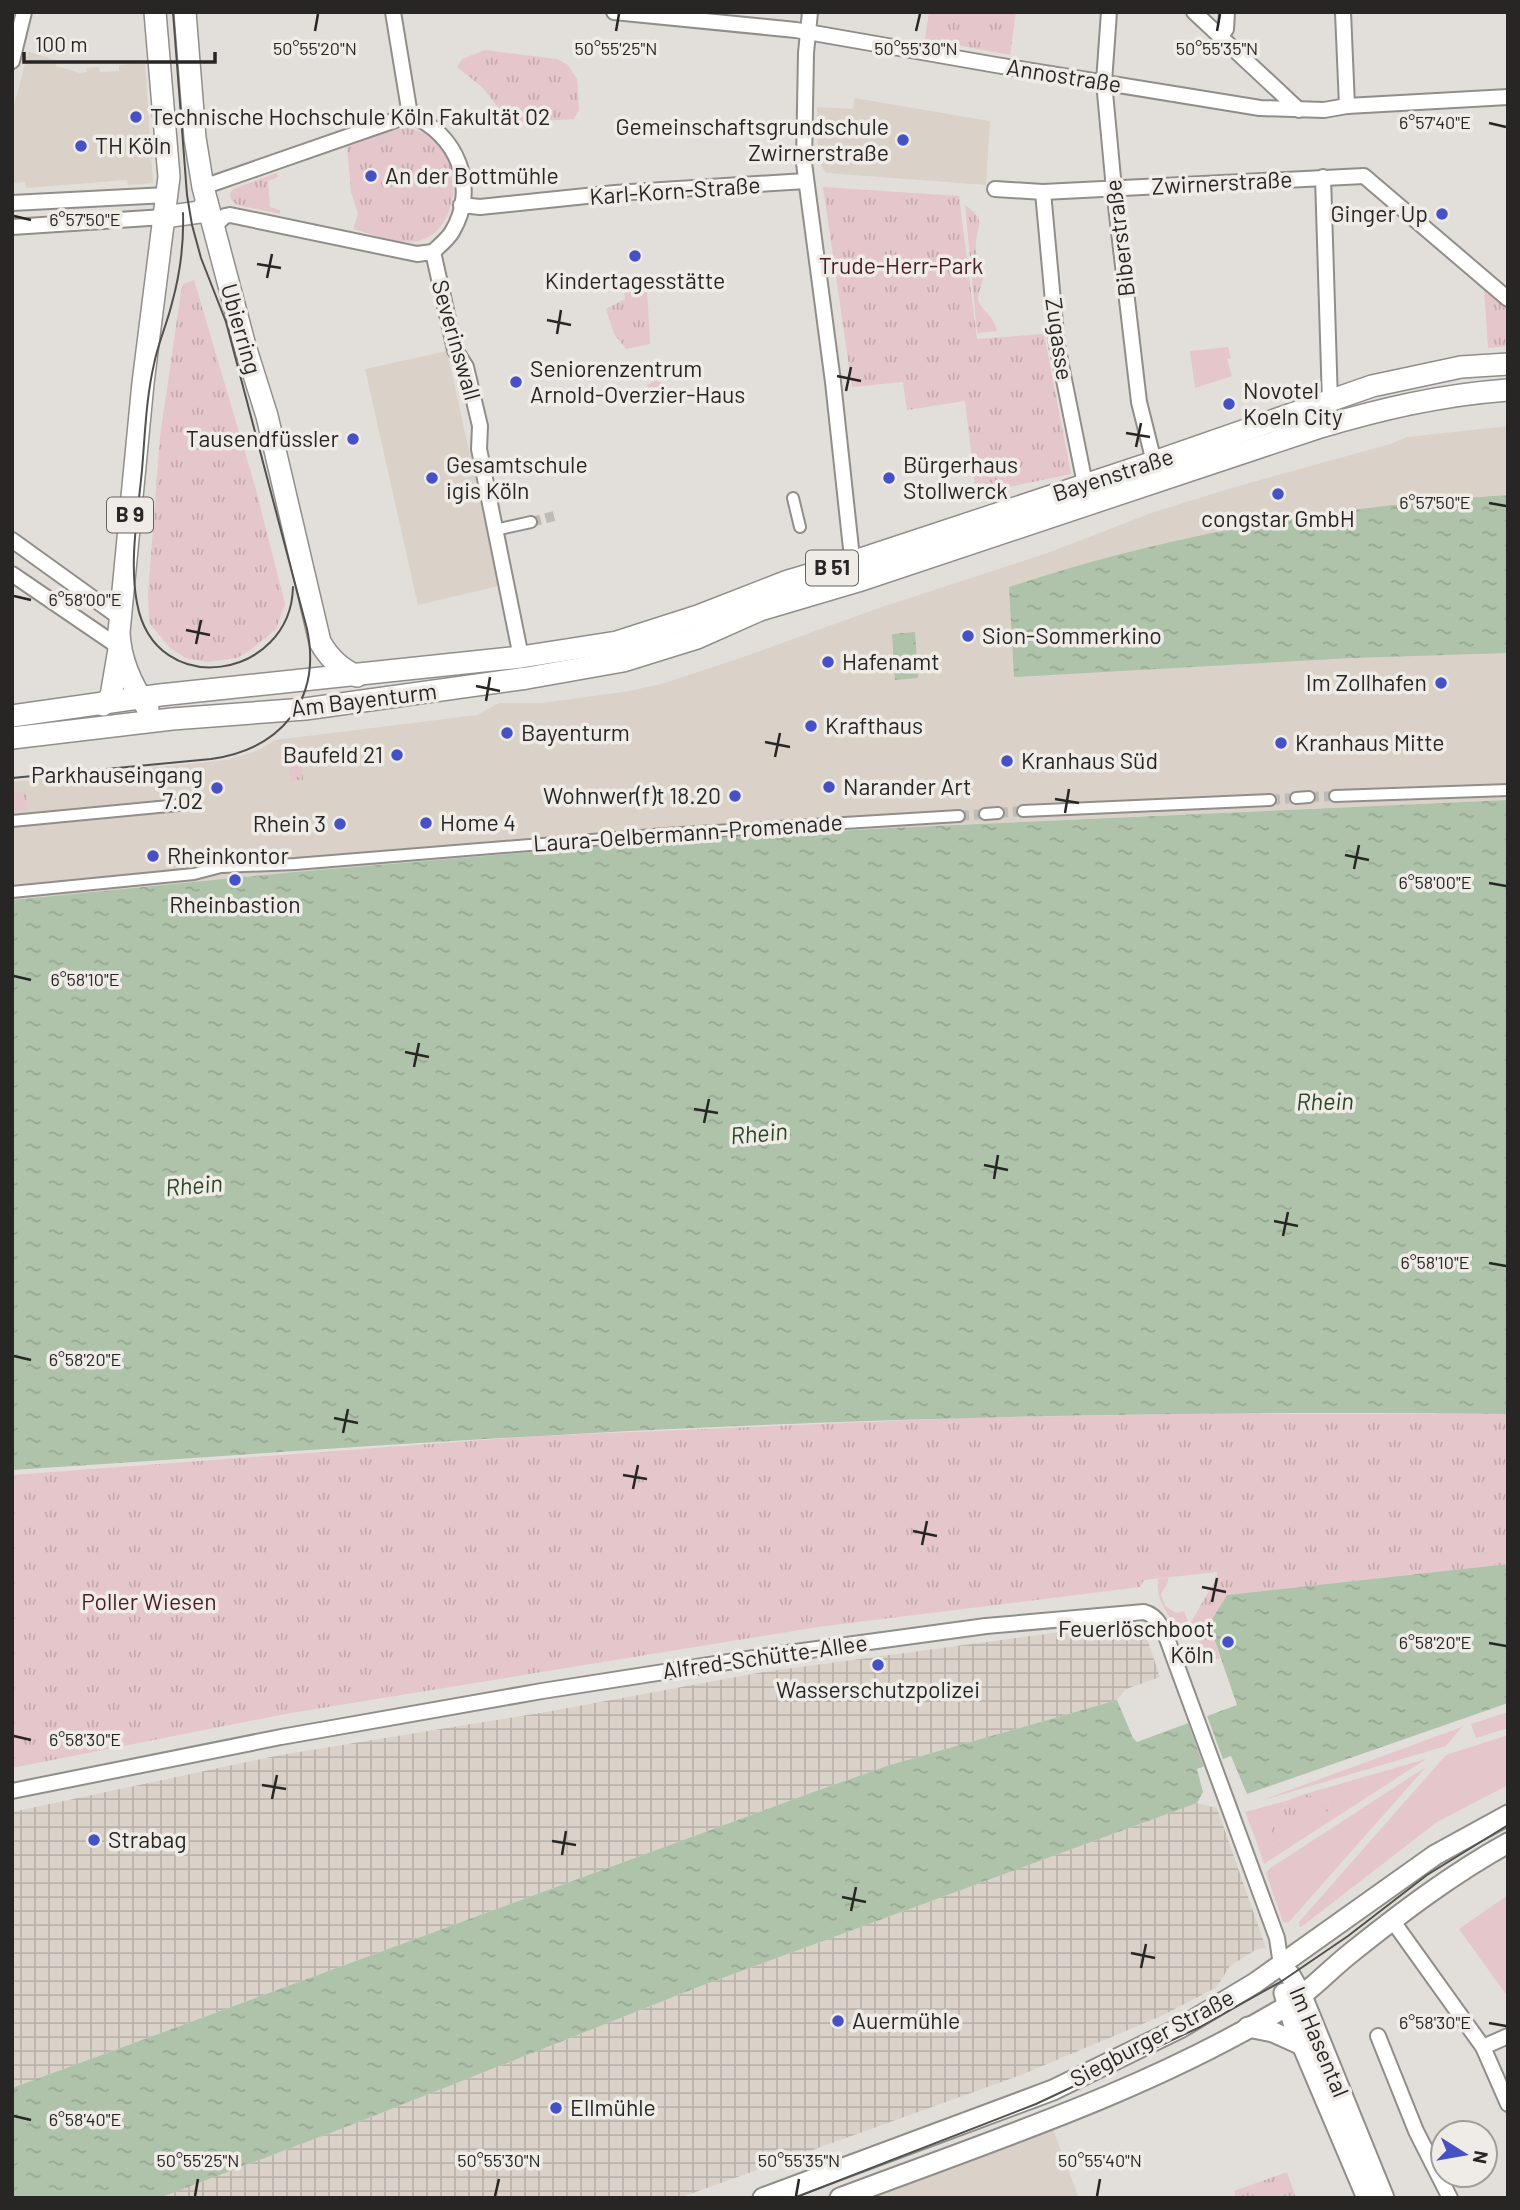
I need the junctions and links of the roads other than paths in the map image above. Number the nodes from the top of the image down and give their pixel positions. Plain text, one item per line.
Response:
1 (24, 12) edge
2 (155, 12) edge
3 (185, 12) edge
4 (393, 12) edge
5 (614, 12) edge
6 (810, 12) edge
7 (1109, 12) edge
8 (1194, 12) edge
9 (1227, 12) edge
10 (1343, 12) edge
11 (708, 16) edge
12 (808, 33) junction
13 (1221, 36) junction
14 (12, 61) edge
15 (1104, 82) junction
16 (1508, 97) edge
17 (1347, 106) junction
18 (1299, 110) junction
19 (410, 115) junction
20 (1323, 177) junction
21 (806, 181) junction
22 (995, 189) dead end
23 (1114, 189) junction
24 (1043, 192) junction
25 (167, 194) junction
26 (205, 195) junction
27 (12, 203) edge
28 (461, 205) junction
29 (164, 217) junction
30 (12, 227) edge
31 (213, 227) junction
32 (433, 252) junction
33 (1508, 299) edge
34 (1508, 364) edge
35 (1508, 390) edge
36 (1357, 392) junction
37 (1330, 402) junction
38 (1354, 417) junction
39 (1154, 462) junction
40 (1085, 484) junction
41 (793, 498) dead end
42 (531, 522) tunnel mouth
43 (800, 527) dead end
44 (495, 530) junction
45 (12, 540) edge
46 (855, 572) junction
47 (12, 574) edge
48 (119, 617) junction
49 (320, 642) junction
50 (120, 647) junction
51 (521, 657) junction
52 (469, 663) junction
53 (554, 672) joint
54 (357, 676) junction
55 (302, 680) junction
56 (473, 686) junction
57 (141, 698) junction
58 (358, 700) junction
59 (103, 705) junction
60 (237, 714) junction
61 (12, 716) edge
62 (172, 719) junction
63 (12, 738) edge
64 (1508, 790) edge
65 (1335, 796) tunnel mouth
66 (1309, 797) tunnel mouth
67 (1296, 798) tunnel mouth
68 (1270, 800) tunnel mouth
69 (190, 804) dead end
70 (1023, 811) tunnel mouth
71 (998, 813) tunnel mouth
72 (985, 814) tunnel mouth
73 (959, 816) tunnel mouth
74 (12, 821) edge
75 (12, 892) edge
76 (12, 1791) edge
77 (1508, 1815) edge
78 (1508, 1843) edge
79 (1392, 1920) junction
80 (1281, 1965) junction
81 (1293, 2004) junction
82 (1248, 2027) junction
83 (1378, 2036) dead end
84 (1508, 2036) edge
85 (1302, 2045) junction
86 (1483, 2047) junction
87 (1508, 2104) edge
88 (763, 2198) edge
89 (840, 2198) edge
90 (1367, 2198) edge
91 (1384, 2198) edge
92 (1450, 2198) edge

1 - 14 street
2 - 25 main road, B 9
3 - 26 main road, Ubierring
4 - 19 street
5 - 11 street, Annostraße
6 - 12 street
7 - 15 street, Biberstraße
8 - 13 street
9 - 13 street
10 - 17 street
11 - 12 street, Annostraße
12 - 15 street, Annostraße
12 - 21 street
13 - 18 street
15 - 18 street, Annostraße
15 - 23 street, Biberstraße
16 - 17 street, Annostraße
17 - 18 street, Annostraße
19 - 26 street
19 - 28 street, Severinswall
20 - 23 street, Zwirnerstraße
20 - 33 street, Zwirnerstraße
20 - 37 street
21 - 28 street, Karl-Korn-Straße
21 - 46 street
22 - 24 street, Zwirnerstraße
23 - 24 street, Zwirnerstraße
23 - 39 street, Biberstraße
24 - 40 street, Zugasse
25 - 27 street
25 - 29 main road, B 9
26 - 29 main road
26 - 31 main road, Ubierring
28 - 32 street, Severinswall
29 - 30 street
29 - 48 main road, B 9
31 - 32 street
31 - 49 main road, Ubierring
32 - 44 street, Severinswall
34 - 36 main road, Bayenstraße / B 51
35 - 38 main road, Bayenstraße / B 51
36 - 37 main road, Bayenstraße / B 51
36 - 38 main road
37 - 39 main road, Bayenstraße / B 51
38 - 46 main road, Bayenstraße / B 51
39 - 40 main road, Bayenstraße / B 51
40 - 46 main road, Bayenstraße / B 51
41 - 43 street
42 - 44 street
44 - 51 street, Severinswall
45 - 48 street
46 - 51 main road, Bayenstraße / B 51
46 - 53 main road, Bayenstraße / B 51
47 - 50 street
48 - 50 main road, B 9
49 - 54 main road, Ubierring
49 - 55 main road
50 - 57 main road, B 9
50 - 59 main road, B 9
51 - 52 main road, Am Bayenturm / B 51
52 - 54 main road, Am Bayenturm / B 51
52 - 56 main road
53 - 56 main road, Am Bayenturm / B 51
54 - 55 main road, Am Bayenturm / B 51
54 - 58 main road
55 - 57 main road, Am Bayenturm / B 51
55 - 60 main road
56 - 58 main road, Am Bayenturm / B 51
57 - 59 main road, B 51
57 - 62 main road, B 9
58 - 60 main road, Am Bayenturm / B 51
59 - 61 main road, B 51
60 - 62 main road, Am Bayenturm
62 - 63 main road, Am Bayenturm
64 - 65 street
66 - 67 street
68 - 70 street
69 - 74 street
71 - 72 street
73 - 75 street, Laura-Oelbermann-Promenade
76 - 80 street, Alfred-Schütte-Allee
77 - 80 main road, Siegburger Straße
78 - 79 main road, Siegburger Straße
79 - 81 main road, Siegburger Straße
79 - 86 street
80 - 81 main road, Im Hasental
80 - 88 main road, Siegburger Straße
81 - 82 main road, Siegburger Straße
81 - 85 main road, Im Hasental
81 - 91 main road, Im Hasental
82 - 85 main road
82 - 89 main road, Siegburger Straße
83 - 92 street
84 - 86 street
85 - 90 main road, Im Hasental
86 - 87 street

